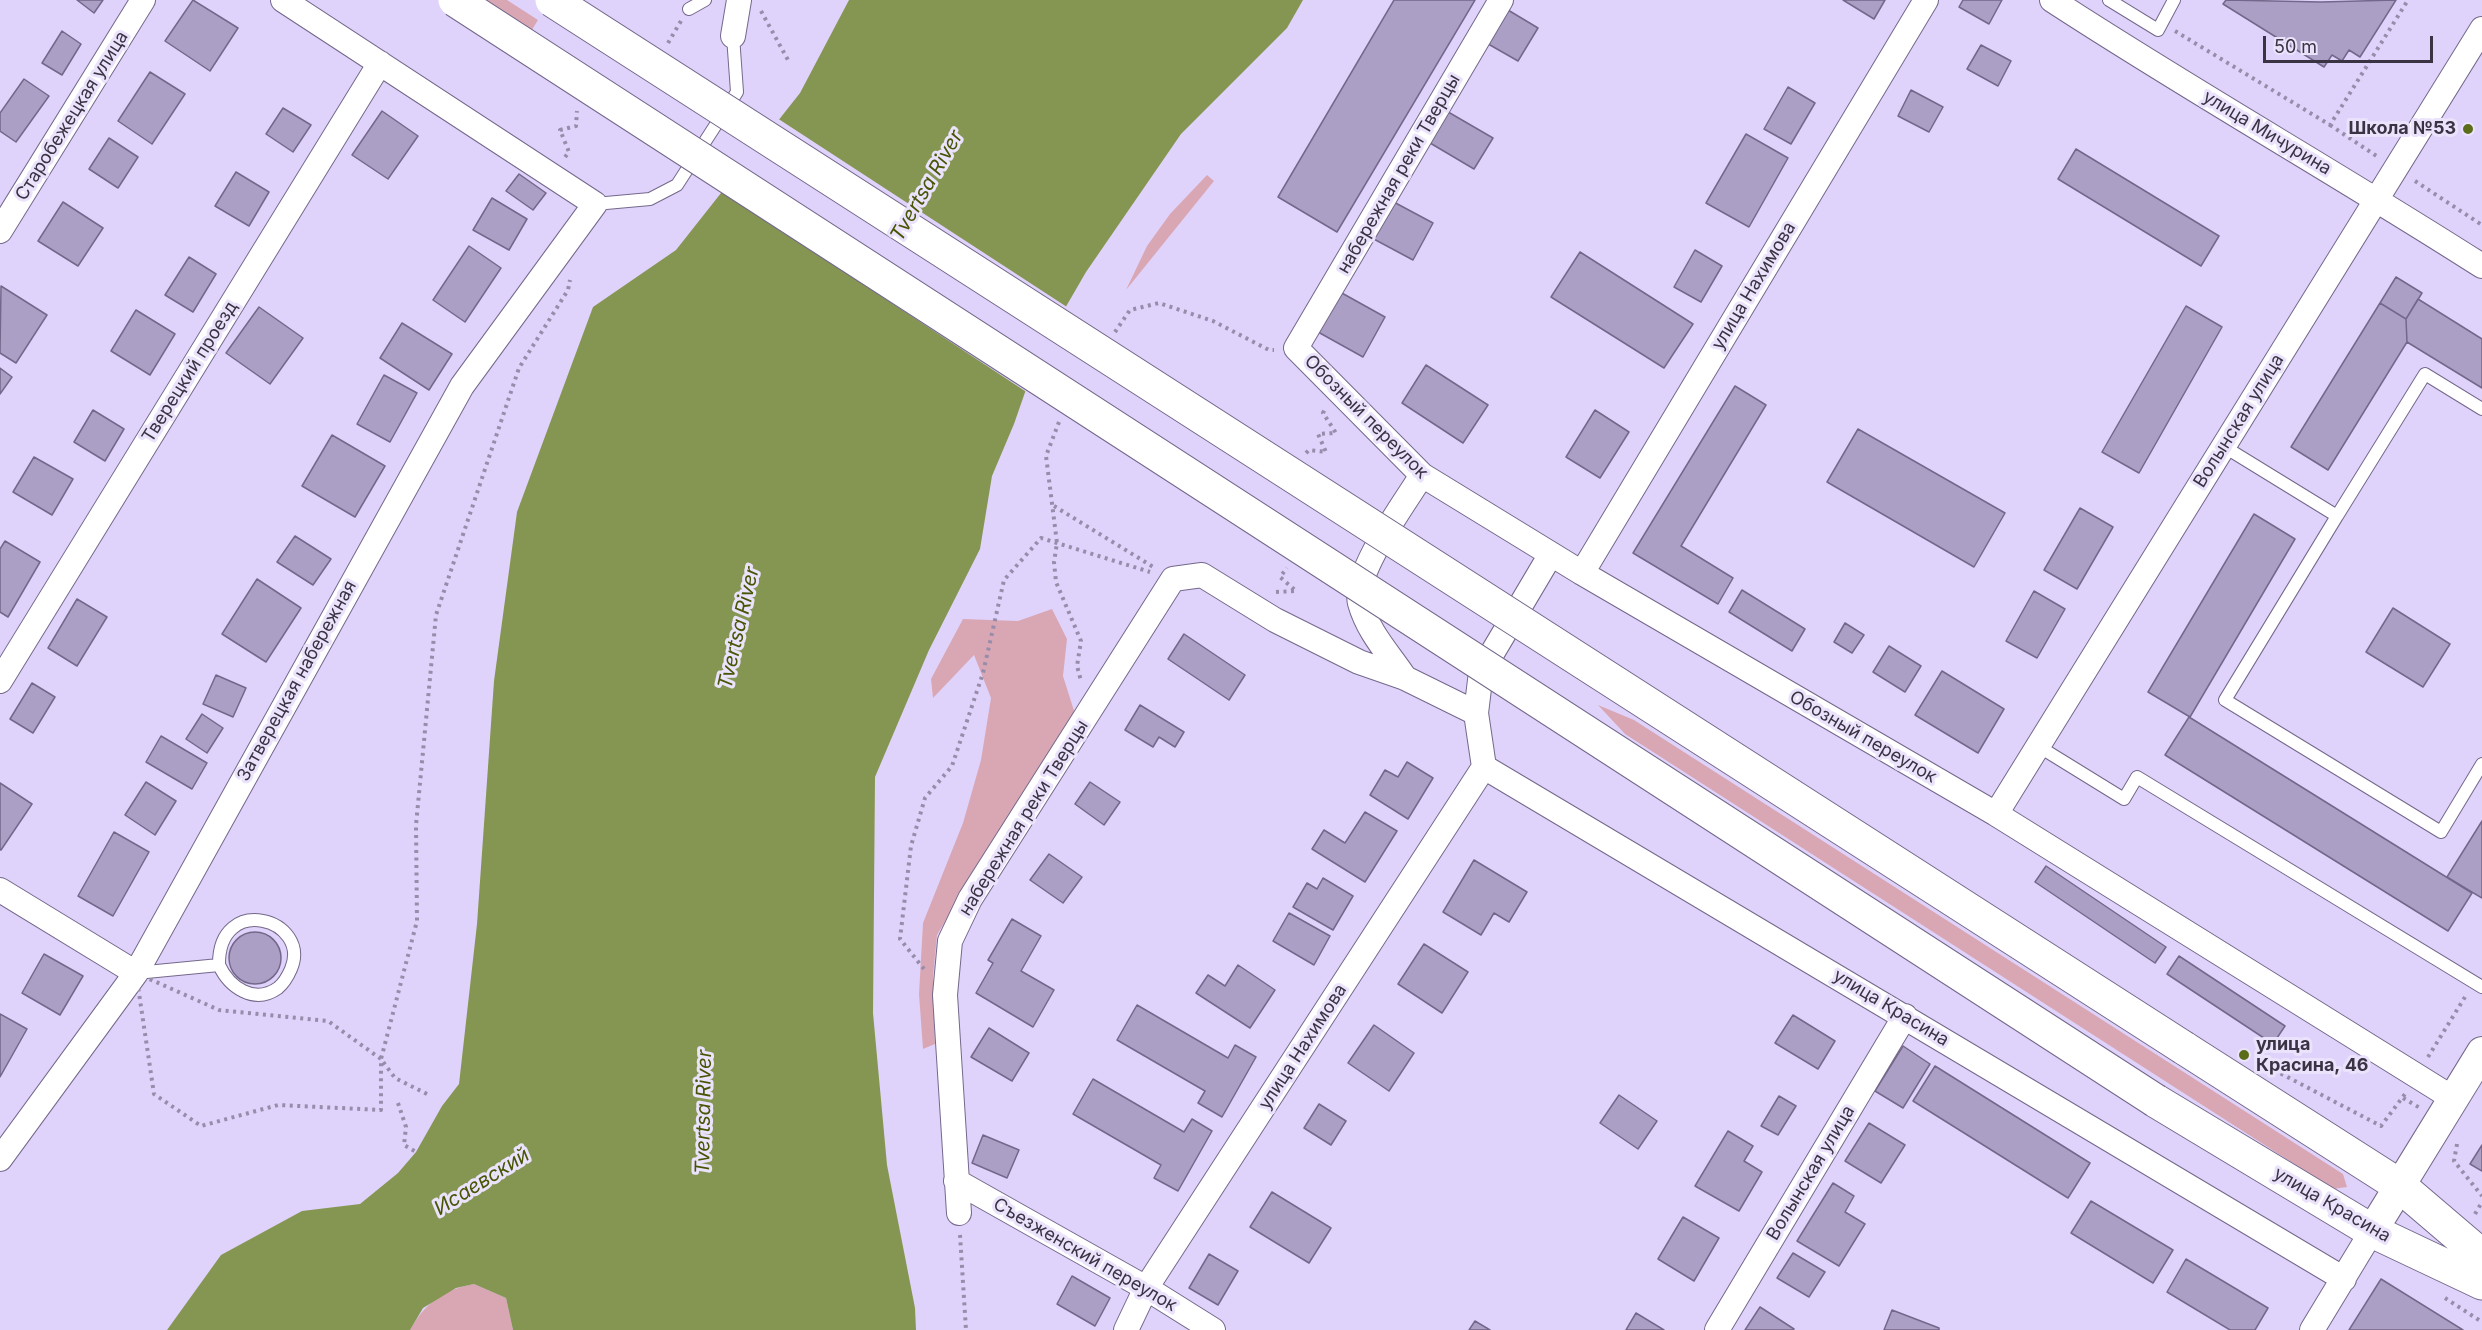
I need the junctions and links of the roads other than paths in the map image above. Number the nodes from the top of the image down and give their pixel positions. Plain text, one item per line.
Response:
1 (143, 0) edge
2 (283, 0) edge
3 (455, 0) edge
4 (552, 0) edge
5 (705, 0) edge
6 (1501, 0) edge
7 (1926, 0) edge
8 (2052, 0) edge
9 (2109, 0) edge
10 (2174, 0) edge
11 (750, 5) edge
12 (689, 9) road end
13 (2482, 29) edge
14 (733, 36) joint
15 (380, 63) junction
16 (2377, 199) junction
17 (595, 204) junction
18 (0, 231) edge
19 (2482, 266) edge
20 (1296, 348) joint
21 (2482, 409) edge
22 (2223, 446) junction
23 (1422, 475) junction
24 (2337, 516) junction
25 (1551, 554) junction
26 (1582, 573) junction
27 (1405, 678) junction
28 (0, 681) edge
29 (1476, 713) junction
30 (2038, 746) junction
31 (2482, 764) edge
32 (1484, 767) junction
33 (1996, 814) junction
34 (0, 890) edge
35 (219, 965) junction
36 (136, 973) junction
37 (2478, 984) edge
38 (1905, 1016) junction
39 (2482, 1052) edge
40 (2454, 1099) junction
41 (0, 1159) edge
42 (956, 1181) junction
43 (2400, 1186) junction
44 (959, 1214) road end
45 (2372, 1231) junction
46 (2482, 1256) edge
47 (2344, 1279) junction
48 (2482, 1283) edge
49 (1146, 1288) junction
50 (1126, 1330) edge
51 (1214, 1330) edge
52 (1717, 1330) edge
53 (2313, 1330) edge

1 - 18 street, Старобежецкая улица
2 - 15 street
3 - 45 main road, улица Красина, bridge
4 - 43 main road, bridge
5 - 12 lane
6 - 20 street, набережная реки Тверцы
7 - 26 street, улица Нахимова
8 - 16 street, улица Мичурина
9 - 10 lane
11 - 14 street
13 - 16 street, Волынская улица
14 - 17 lane
15 - 17 street
15 - 28 street, Тверецкий проезд
16 - 19 street, улица Мичурина
16 - 22 street, Волынская улица
17 - 36 street, Затверецкая набережная
20 - 23 street, Обозный переулок
21 - 24 lane
22 - 24 lane
22 - 30 street, Волынская улица
23 - 25 street, Обозный переулок
23 - 27 street
24 - 31 lane
25 - 26 street, Обозный переулок
25 - 29 street
26 - 33 street, Обозный переулок
27 - 29 street
27 - 42 street, набережная реки Тверцы
29 - 32 street
30 - 33 street, Волынская улица
30 - 37 lane
32 - 38 street, улица Красина
32 - 49 street, улица Нахимова
33 - 40 street, Обозный переулок
34 - 36 street
35 - 35 lane
35 - 36 lane
36 - 41 street, Затверецкая набережная
38 - 47 street, улица Красина
38 - 52 street, Волынская улица
39 - 40 street
40 - 43 street
42 - 44 street, набережная реки Тверцы
42 - 49 street, Съезженский переулок
43 - 45 street
43 - 46 main road
45 - 47 street
45 - 48 main road, улица Красина
47 - 53 street
49 - 50 street, улица Нахимова
49 - 51 street, Съезженский переулок

